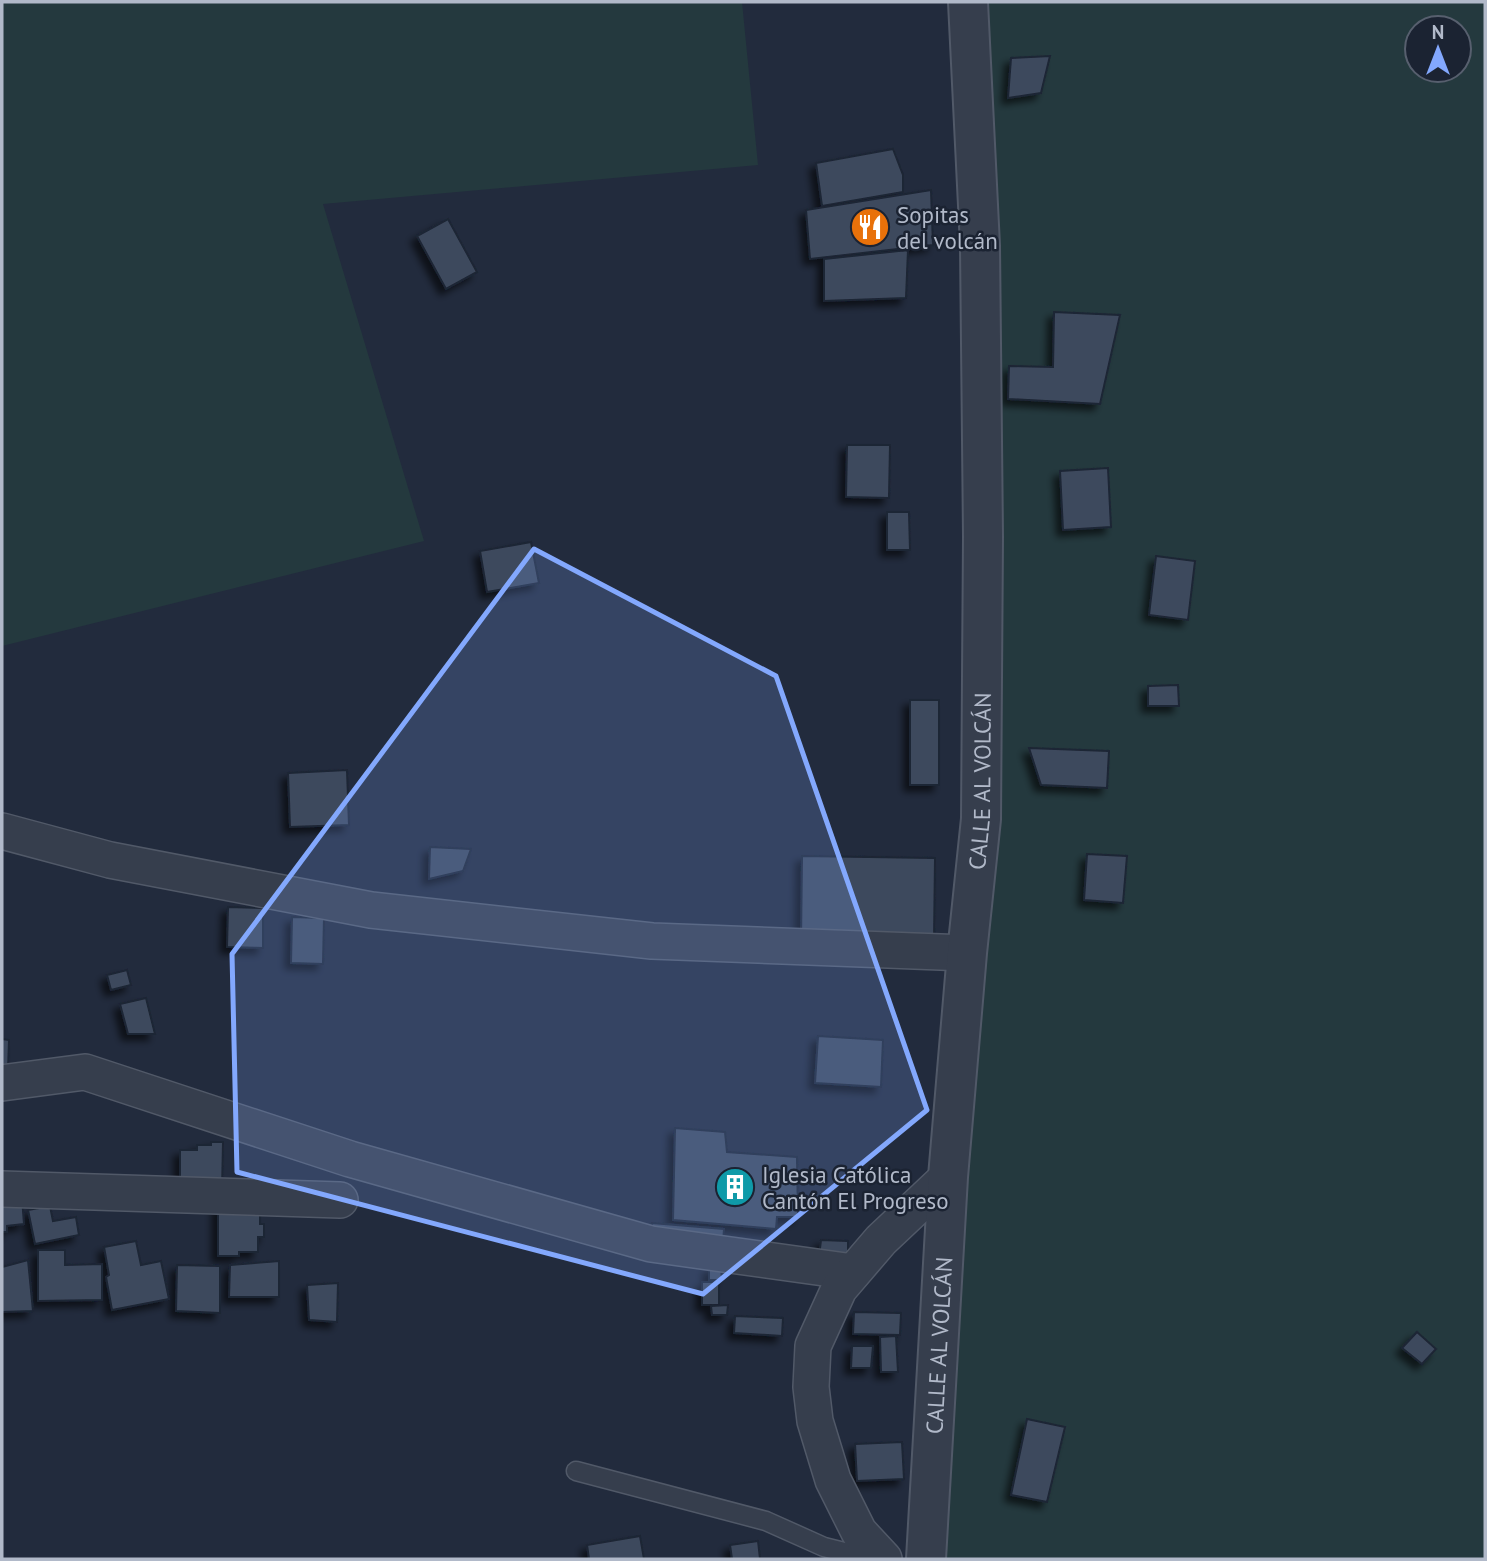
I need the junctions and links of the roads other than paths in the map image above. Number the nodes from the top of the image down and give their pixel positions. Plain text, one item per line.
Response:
1 (968, 2) edge
2 (2, 831) edge
3 (967, 953) junction
4 (2, 1083) edge
5 (948, 1177) junction
6 (2, 1189) edge
7 (341, 1200) dead end
8 (853, 1272) junction
9 (576, 1471) dead end
10 (872, 1559) edge
11 (884, 1559) edge
12 (926, 1559) edge

1 - 3 street, CALLE AL VOLCÁN
2 - 3 street
3 - 5 street, CALLE AL VOLCÁN
4 - 8 street
5 - 8 street
5 - 12 street, CALLE AL VOLCÁN
6 - 7 street
8 - 11 street
9 - 10 lane

